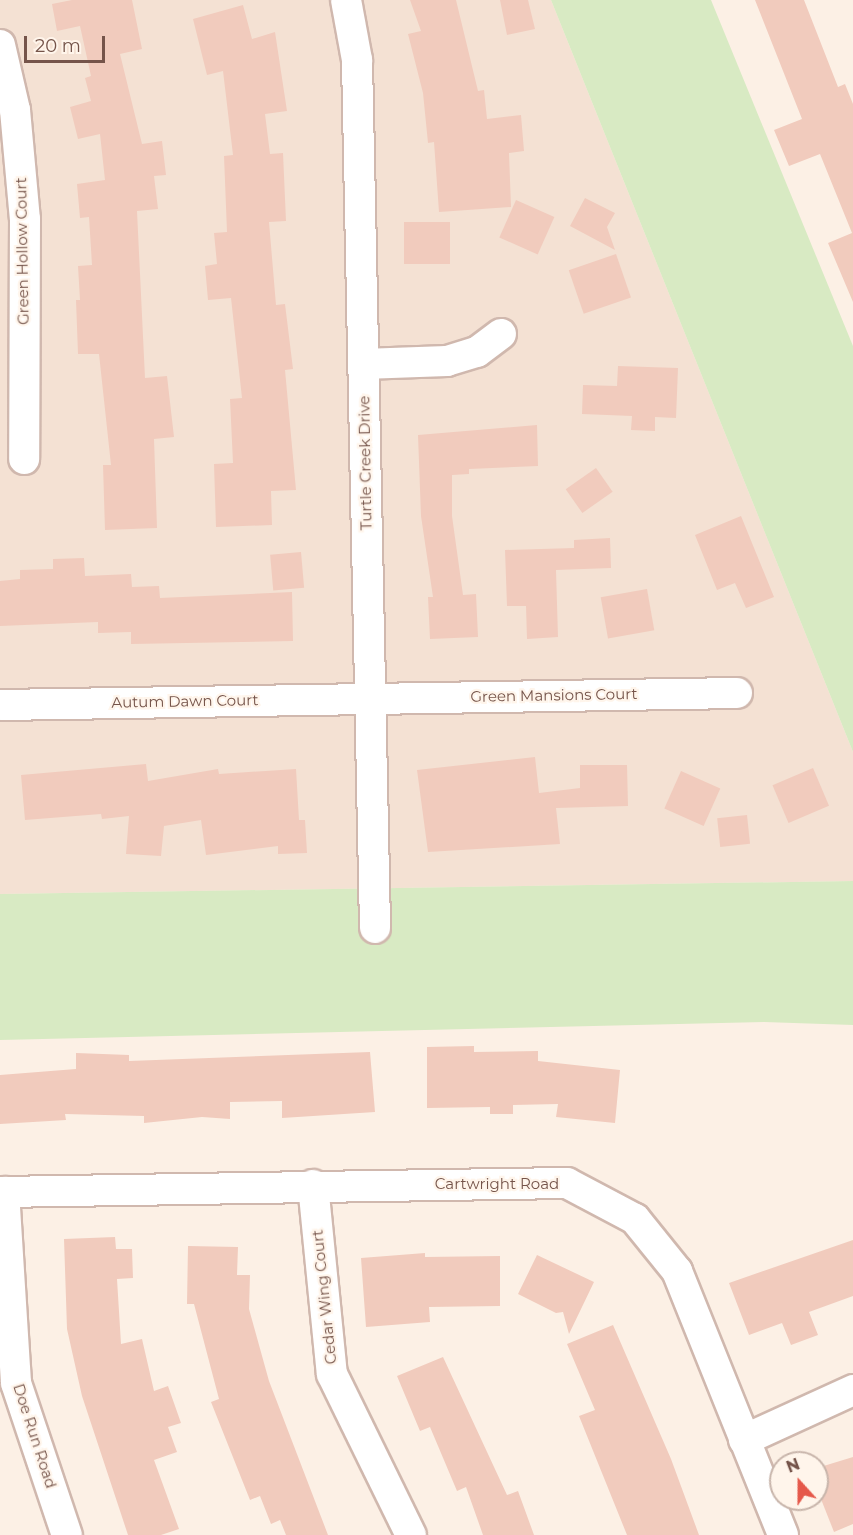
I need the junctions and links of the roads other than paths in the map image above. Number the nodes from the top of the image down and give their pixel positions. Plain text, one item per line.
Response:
1 (346, 0) edge
2 (0, 45) edge
3 (501, 334) dead end
4 (363, 364) junction
5 (24, 459) dead end
6 (737, 693) dead end
7 (371, 697) junction
8 (0, 705) edge
9 (375, 928) dead end
10 (313, 1185) junction
11 (2, 1192) edge
12 (853, 1390) edge
13 (744, 1440) junction
14 (67, 1535) edge
15 (411, 1535) edge
16 (783, 1535) edge

1 - 4 street, Turtle Creek Drive
2 - 5 street, Green Hollow Court
3 - 4 street
4 - 7 street, Turtle Creek Drive
6 - 7 street, Green Mansions Court
7 - 8 street, Autum Dawn Court
7 - 9 street, Turtle Creek Drive
10 - 11 street, Cartwright Road
10 - 13 street, Cartwright Road
10 - 15 street, Cedar Wing Court
11 - 14 street, Doe Run Road
12 - 13 street
13 - 16 street, Cartwright Road

